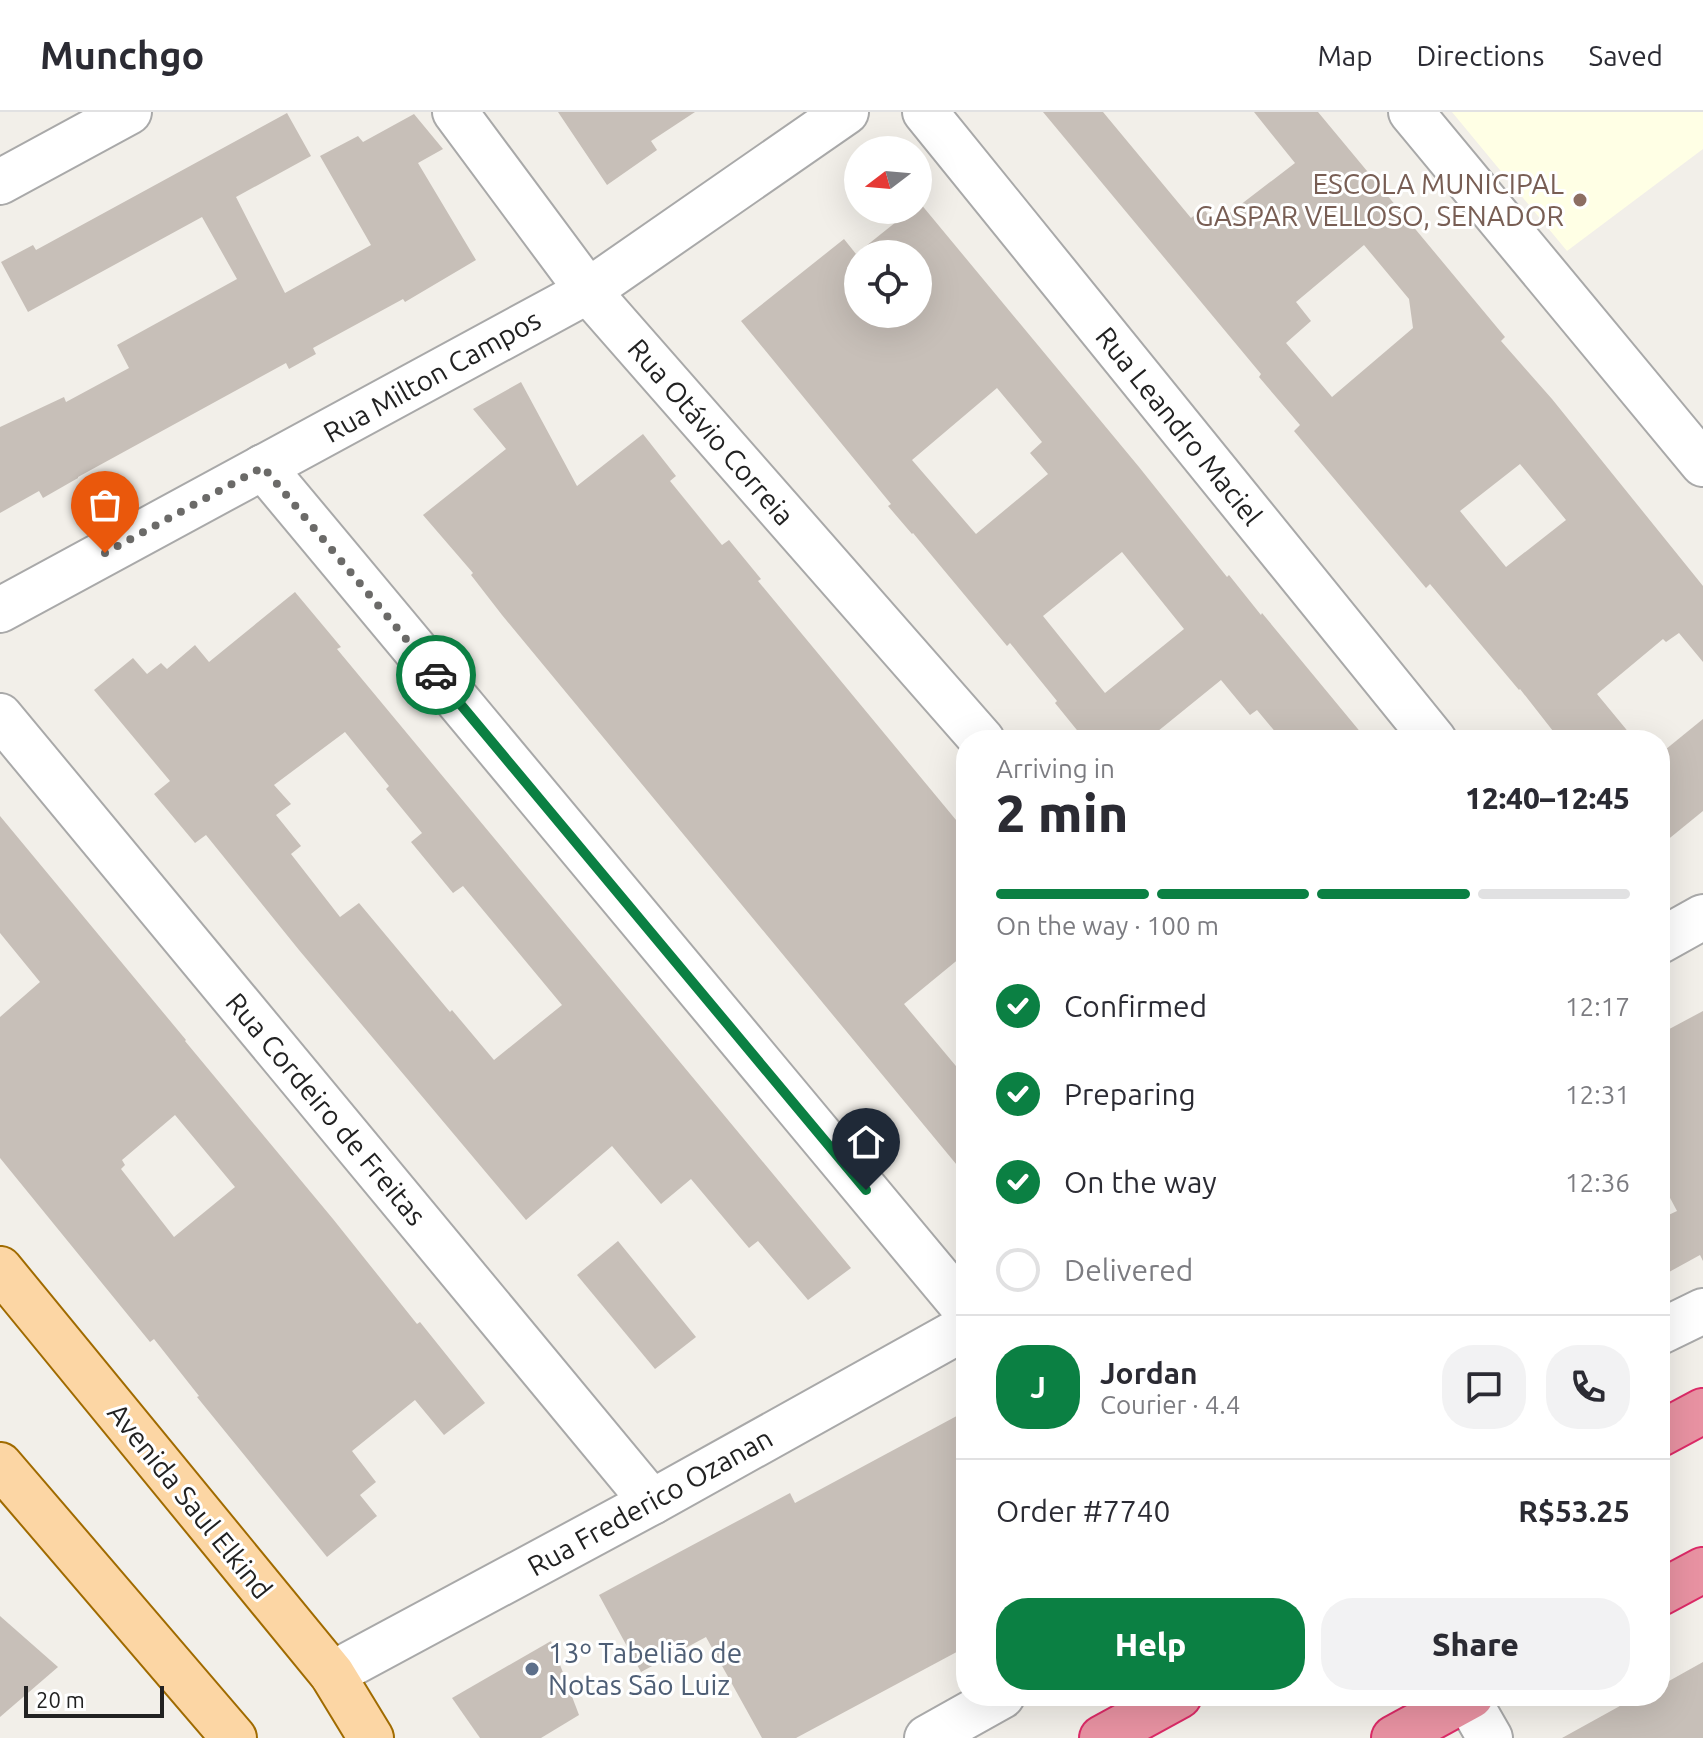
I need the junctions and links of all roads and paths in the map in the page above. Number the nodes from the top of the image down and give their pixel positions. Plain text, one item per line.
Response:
1 (129, 112) edge
2 (455, 112) edge
3 (846, 112) edge
4 (925, 112) edge
5 (1411, 112) edge
6 (0, 182) edge
7 (588, 291) junction
8 (1703, 464) edge
9 (263, 467) junction
10 (0, 610) edge
11 (0, 716) edge
12 (973, 730) edge
13 (1426, 730) edge
14 (1703, 917) edge
15 (1670, 935) edge
16 (0, 1269) edge
17 (956, 1298) edge
18 (1703, 1311) edge
19 (1670, 1327) edge
20 (956, 1333) edge
21 (1703, 1411) edge
22 (1670, 1429) edge
23 (0, 1465) edge
24 (652, 1502) junction
25 (1703, 1570) edge
26 (1670, 1588) edge
27 (984, 1706) edge
28 (1161, 1706) edge
29 (1453, 1706) edge
30 (1474, 1706) edge
31 (359, 1715) edge
32 (234, 1738) edge
33 (927, 1738) edge
34 (1102, 1738) edge
35 (1394, 1738) edge
36 (1490, 1738) edge

1 - 6 street
2 - 7 street, Rua Otávio Correia
3 - 7 street, Rua Milton Campos
4 - 13 street, Rua Leandro Maciel
5 - 8 street
7 - 9 street, Rua Milton Campos
7 - 12 street, Rua Otávio Correia
9 - 10 street, Rua Milton Campos
9 - 17 street
11 - 24 street, Rua Cordeiro de Freitas
14 - 15 street
16 - 31 main road, Avenida Saul Elkind
18 - 19 street
20 - 24 street, Rua Frederico Ozanan
21 - 22 highway
23 - 32 main road
24 - 31 street, Rua Frederico Ozanan
25 - 26 highway
27 - 33 street
28 - 34 highway
29 - 35 highway
30 - 36 street

